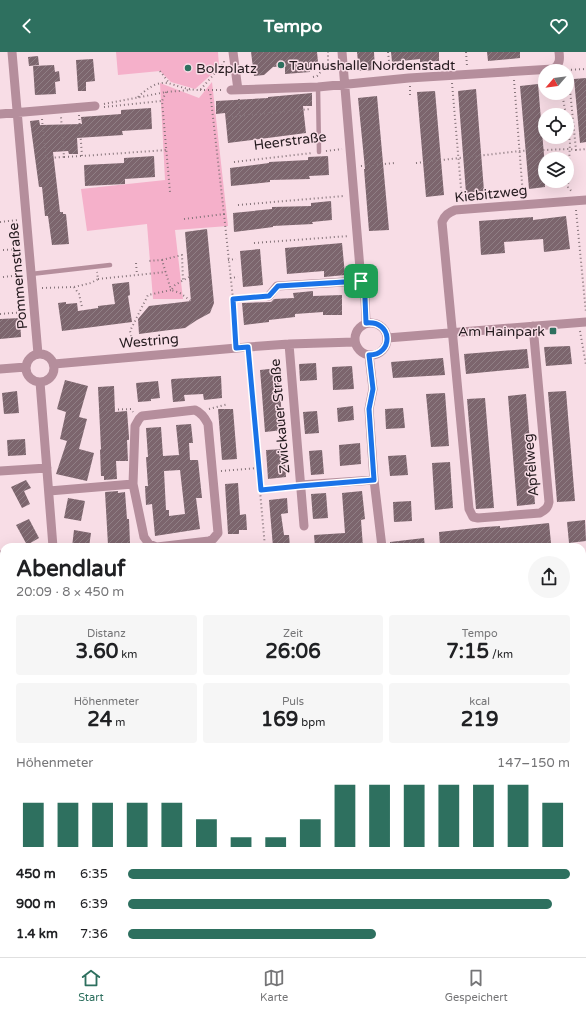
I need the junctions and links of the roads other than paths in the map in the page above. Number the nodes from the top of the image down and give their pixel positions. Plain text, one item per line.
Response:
1 (12, 52) edge
2 (233, 52) edge
3 (342, 52) edge
4 (559, 52) edge
5 (345, 83) junction
6 (318, 87) junction
7 (95, 106) road end
8 (17, 111) junction
9 (0, 114) edge
10 (319, 152) road end
11 (586, 200) edge
12 (110, 266) dead end
13 (31, 274) junction
14 (361, 281) junction
15 (269, 296) road end
16 (583, 320) edge
17 (366, 323) junction
18 (533, 326) junction
19 (452, 333) junction
20 (387, 338) junction
21 (355, 342) junction
22 (289, 344) junction
23 (38, 354) junction
24 (369, 355) junction
25 (54, 364) junction
26 (26, 367) junction
27 (0, 369) edge
28 (40, 382) junction
29 (47, 468) junction
30 (0, 471) edge
31 (374, 480) junction
32 (132, 484) junction
33 (300, 486) junction
34 (49, 491) junction
35 (304, 526) dead end
36 (53, 543) edge
37 (148, 543) edge
38 (192, 543) edge
39 (382, 543) edge

1 - 8 street, Pommernstraße
2 - 6 street
3 - 5 street
4 - 5 street
5 - 6 street
5 - 14 street
6 - 10 lane
7 - 8 street
8 - 9 street
8 - 13 street, Pommernstraße
11 - 19 street, Kiebitzweg
12 - 13 lane
13 - 23 street, Pommernstraße
14 - 15 street
14 - 17 street
16 - 18 street
17 - 20 street
17 - 21 street
18 - 19 street
18 - 19 street, Apfelweg
19 - 20 street
20 - 24 street
21 - 22 street, Westring
21 - 24 street
22 - 25 street, Westring
22 - 33 street, Zwickauer Straße
23 - 25 street
23 - 26 street
24 - 31 street
25 - 28 street
26 - 27 street
26 - 28 street
28 - 29 street
29 - 30 street
29 - 34 street
31 - 33 street, Zwickauer Straße
31 - 39 street
32 - 34 street
32 - 37 street
32 - 38 street
33 - 35 street, Zwickauer Straße
34 - 36 street

